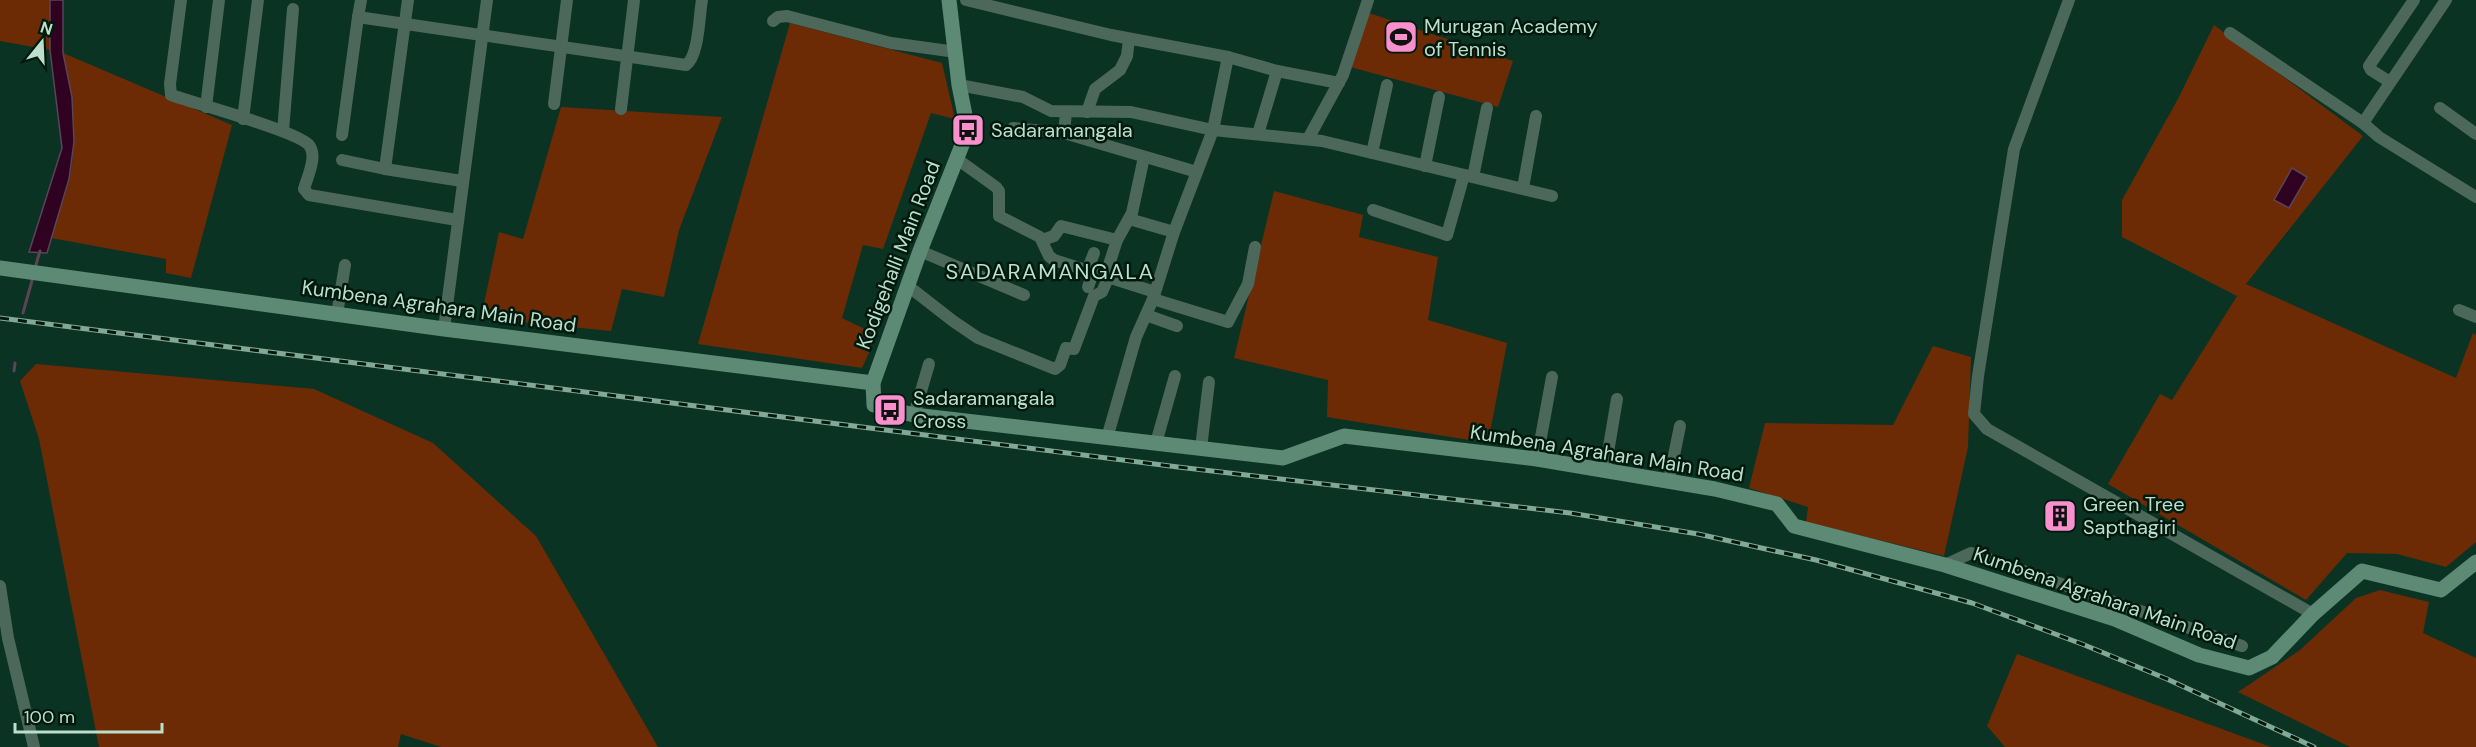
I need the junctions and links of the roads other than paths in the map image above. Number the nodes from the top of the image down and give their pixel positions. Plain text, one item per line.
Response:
1 (182, 0) edge
2 (219, 0) edge
3 (258, 0) edge
4 (361, 0) edge
5 (408, 0) edge
6 (487, 0) edge
7 (567, 0) edge
8 (634, 0) edge
9 (702, 0) edge
10 (950, 0) edge
11 (966, 0) edge
12 (1368, 0) edge
13 (2069, 0) edge
14 (2414, 0) edge
15 (2446, 0) edge
16 (293, 9) dead end
17 (358, 17) junction
18 (773, 21) dead end
19 (405, 24) junction
20 (2230, 33) dead end
21 (482, 36) junction
22 (1129, 39) junction
23 (560, 47) junction
24 (956, 52) junction
25 (627, 56) junction
26 (1228, 57) junction
27 (1277, 71) junction
28 (2390, 82) junction
29 (1339, 83) junction
30 (959, 85) junction
31 (1387, 85) dead end
32 (1439, 97) dead end
33 (554, 104) dead end
34 (206, 106) junction
35 (1487, 108) dead end
36 (2440, 108) dead end
37 (621, 109) dead end
38 (1066, 112) junction
39 (1087, 112) junction
40 (1536, 116) dead end
41 (243, 118) junction
42 (2363, 123) junction
43 (1013, 128) dead end
44 (1213, 130) junction
45 (283, 131) junction
46 (1064, 133) junction
47 (1258, 134) junction
48 (2476, 134) edge
49 (342, 135) dead end
50 (1308, 139) junction
51 (1372, 153) junction
52 (1144, 157) junction
53 (957, 159) junction
54 (342, 160) dead end
55 (1425, 166) junction
56 (385, 169) junction
57 (1197, 172) junction
58 (1468, 176) junction
59 (462, 181) junction
60 (1523, 188) junction
61 (1552, 196) dead end
62 (2476, 197) edge
63 (1373, 210) dead end
64 (1129, 219) junction
65 (458, 220) junction
66 (1174, 232) junction
67 (1042, 240) junction
68 (1117, 240) junction
69 (1255, 247) dead end
70 (920, 251) junction
71 (1094, 253) dead end
72 (345, 265) dead end
73 (0, 268) edge
74 (1098, 275) junction
75 (908, 286) junction
76 (1088, 287) dead end
77 (1024, 295) dead end
78 (1154, 296) junction
79 (2459, 310) dead end
80 (337, 314) junction
81 (1146, 315) junction
82 (2476, 317) edge
83 (1177, 326) dead end
84 (444, 329) junction
85 (929, 364) dead end
86 (1175, 376) dead end
87 (1552, 377) dead end
88 (873, 382) junction
89 (1209, 382) dead end
90 (1617, 399) dead end
91 (914, 416) junction
92 (1680, 426) dead end
93 (1107, 438) junction
94 (1156, 443) junction
95 (1201, 448) junction
96 (1537, 459) junction
97 (1605, 470) junction
98 (1669, 480) junction
99 (2476, 562) edge
100 (1945, 565) junction
101 (0, 586) edge
102 (2313, 614) junction
103 (2242, 646) dead end
104 (34, 747) edge

1 - 34 street
2 - 34 street
3 - 41 street
4 - 17 street
5 - 19 street
6 - 21 street
7 - 23 street
8 - 25 street
9 - 25 street
10 - 24 street, Kodigehalli Main Road
11 - 22 street
12 - 29 street
13 - 102 street
14 - 28 street
15 - 28 street
16 - 45 street
17 - 19 street
17 - 49 street
18 - 24 street
19 - 21 street
19 - 56 street
20 - 42 street
21 - 23 street
21 - 59 street
22 - 26 street
22 - 39 street
23 - 25 street
23 - 33 street
24 - 30 street, Kodigehalli Main Road
25 - 37 street
26 - 27 street
26 - 44 street
27 - 29 street
27 - 47 street
28 - 42 street
29 - 50 street
30 - 38 street
30 - 53 street, Kodigehalli Main Road
31 - 51 street
32 - 55 street
34 - 41 street
35 - 58 street
36 - 48 street
38 - 39 street
38 - 46 street
39 - 44 street
40 - 60 street
41 - 45 street
42 - 62 street
43 - 46 street
44 - 47 street
44 - 57 street
45 - 65 street
46 - 52 street
47 - 50 street
50 - 51 street
51 - 55 street
52 - 57 street
52 - 64 street
53 - 67 street
53 - 70 street, Kodigehalli Main Road
54 - 56 street
55 - 58 street
56 - 59 street
57 - 66 street
58 - 60 street
58 - 63 street
59 - 65 street
60 - 61 street
64 - 66 street
64 - 68 street
65 - 84 street
66 - 78 street
67 - 68 street
67 - 74 street
68 - 74 street
69 - 78 street
70 - 75 street, Kodigehalli Main Road
70 - 77 street
71 - 74 street
72 - 80 street
73 - 80 street, Kumbena Agrahara Main Road
74 - 75 street
74 - 76 street
74 - 78 street
75 - 88 street, Kodigehalli Main Road
78 - 81 street
79 - 82 street
80 - 84 street, Kumbena Agrahara Main Road
81 - 83 street
81 - 93 street
84 - 88 street, Kumbena Agrahara Main Road
85 - 91 street
86 - 94 street
87 - 96 street
88 - 91 street, Kumbena Agrahara Main Road
89 - 95 street
90 - 97 street
91 - 93 street, Kumbena Agrahara Main Road
92 - 98 street
93 - 94 street, Kumbena Agrahara Main Road
94 - 95 street, Kumbena Agrahara Main Road
95 - 96 street, Kumbena Agrahara Main Road
96 - 97 street, Kumbena Agrahara Main Road
97 - 98 street, Kumbena Agrahara Main Road
98 - 100 street, Kumbena Agrahara Main Road
99 - 102 street, Kumbena Agrahara Main Road
100 - 102 street, Kumbena Agrahara Main Road
100 - 103 street
101 - 104 street

